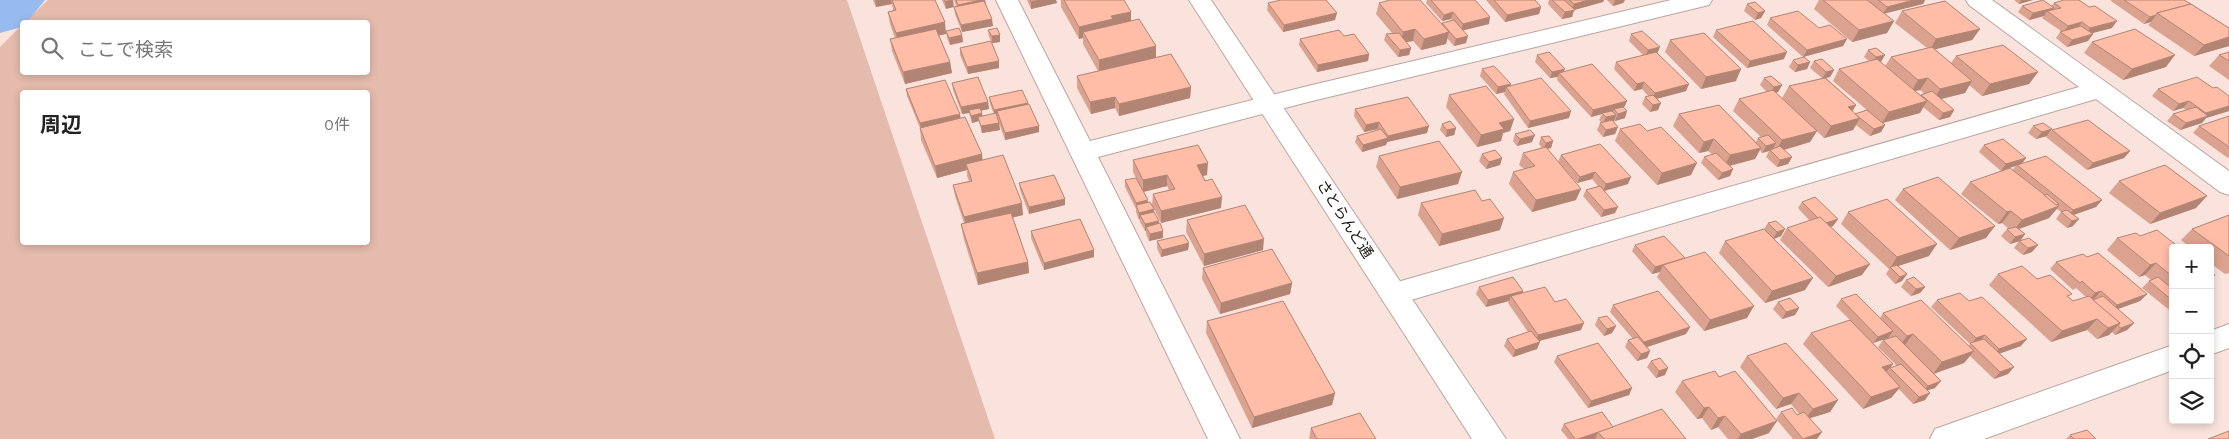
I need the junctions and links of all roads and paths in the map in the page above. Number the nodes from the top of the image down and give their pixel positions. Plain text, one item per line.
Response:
1 (1007, 0) edge
2 (1200, 0) edge
3 (1701, 0) edge
4 (1977, 0) edge
5 (2099, 90) junction
6 (1269, 105) junction
7 (1082, 152) junction
8 (2229, 185) edge
9 (1394, 294) junction
10 (2229, 336) edge
11 (2214, 342) edge
12 (2169, 358) edge
13 (1224, 439) edge
14 (1490, 439) edge
15 (1946, 439) edge

1 - 7 street
2 - 6 street, さとらんど通
3 - 6 street
4 - 5 street
5 - 8 street
5 - 9 street
6 - 7 street
6 - 9 street, さとらんど通
7 - 13 street
9 - 14 street, さとらんど通
10 - 11 street
12 - 15 street

